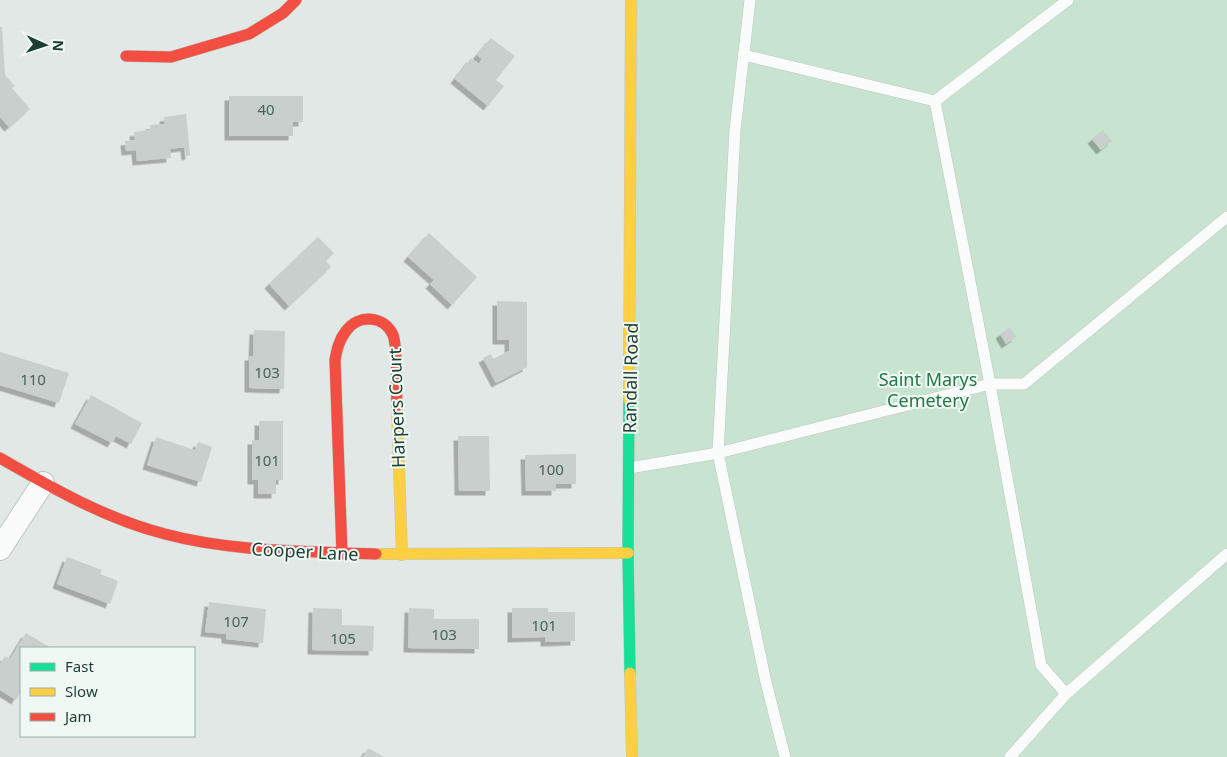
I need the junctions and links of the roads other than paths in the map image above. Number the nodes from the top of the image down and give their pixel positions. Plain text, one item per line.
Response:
1 (296, 0) edge
2 (630, 0) edge
3 (750, 0) edge
4 (1068, 0) edge
5 (126, 56) dead end
6 (744, 56) junction
7 (935, 101) junction
8 (1227, 217) edge
9 (990, 384) junction
10 (718, 453) junction
11 (0, 458) edge
12 (629, 468) junction
13 (43, 483) junction
14 (0, 550) edge
15 (342, 554) junction
16 (628, 554) junction
17 (1227, 554) edge
18 (402, 555) junction
19 (1066, 694) junction
20 (632, 757) edge
21 (785, 757) edge
22 (1010, 757) edge

1 - 5 street
2 - 12 street, Randall Road
3 - 6 lane
4 - 7 lane
6 - 7 lane
6 - 10 lane
7 - 9 lane
8 - 9 lane
9 - 10 lane
9 - 19 lane
10 - 12 lane
10 - 21 lane
11 - 13 street, Cooper Lane
12 - 16 street, Randall Road
13 - 14 street
13 - 15 street, Cooper Lane
15 - 18 street, Cooper Lane
15 - 18 street, Harpers Court
16 - 18 street, Cooper Lane
16 - 20 street, Randall Road
17 - 19 lane
19 - 22 lane

